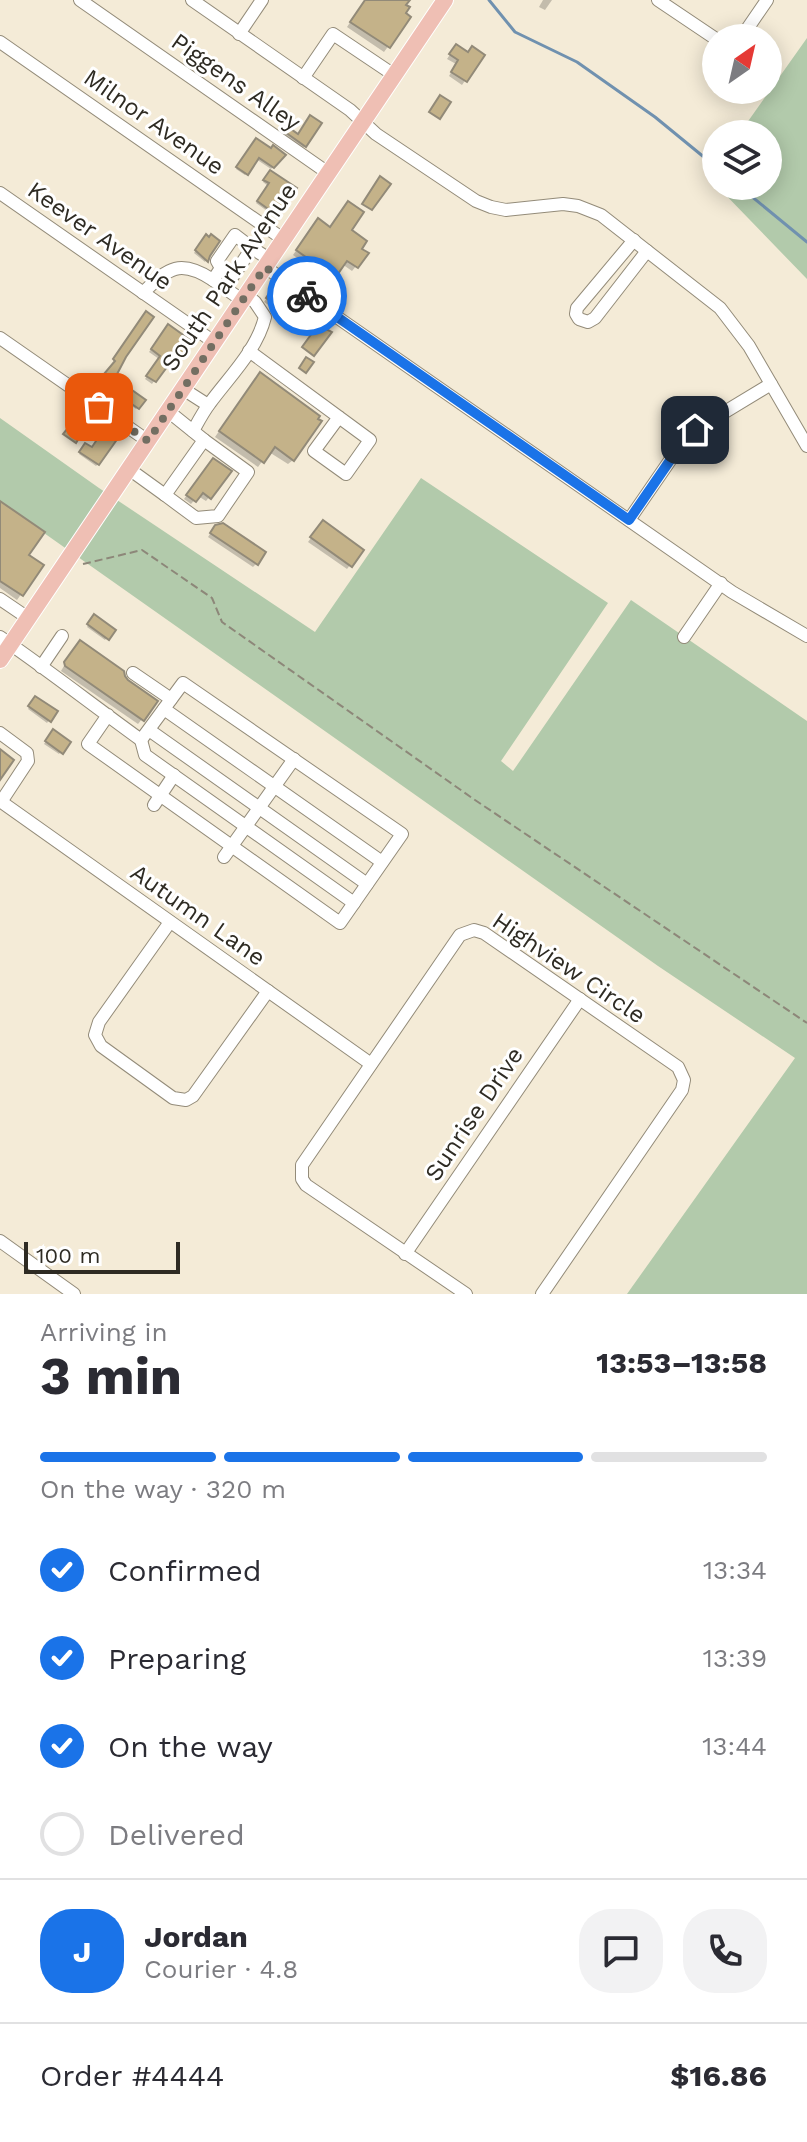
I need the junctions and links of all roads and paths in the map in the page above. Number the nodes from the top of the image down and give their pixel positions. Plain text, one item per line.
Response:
1 (80, 0) edge
2 (192, 0) edge
3 (262, 0) edge
4 (445, 0) edge
5 (658, 0) edge
6 (767, 0) edge
7 (751, 24) edge
8 (702, 30) edge
9 (239, 34) junction
10 (0, 42) edge
11 (394, 75) junction
12 (303, 78) junction
13 (363, 122) junction
14 (328, 173) junction
15 (0, 193) edge
16 (249, 216) junction
17 (235, 235) junction
18 (283, 239) junction
19 (634, 240) junction
20 (252, 248) junction
21 (647, 251) junction
22 (267, 263) junction
23 (221, 268) junction
24 (233, 276) junction
25 (213, 280) junction
26 (143, 293) junction
27 (246, 295) junction
28 (0, 338) edge
29 (214, 342) junction
30 (249, 351) junction
31 (771, 384) junction
32 (183, 389) junction
33 (208, 405) junction
34 (168, 411) junction
35 (339, 417) junction
36 (193, 431) junction
37 (204, 440) junction
38 (148, 441) junction
39 (807, 446) edge
40 (129, 469) junction
41 (165, 495) junction
42 (629, 520) junction
43 (83, 564) dead end
44 (721, 583) junction
45 (0, 599) edge
46 (28, 618) junction
47 (62, 636) dead end
48 (807, 636) edge
49 (684, 637) dead end
50 (5, 641) edge
51 (0, 660) edge
52 (41, 667) junction
53 (133, 673) dead end
54 (168, 704) junction
55 (108, 715) junction
56 (0, 733) edge
57 (145, 735) junction
58 (294, 759) junction
59 (174, 775) junction
60 (275, 786) junction
61 (157, 800) junction
62 (1, 802) edge
63 (259, 808) junction
64 (246, 826) junction
65 (228, 852) junction
66 (382, 862) junction
67 (367, 884) junction
68 (354, 903) junction
69 (170, 922) junction
70 (268, 991) junction
71 (580, 999) junction
72 (807, 1023) edge
73 (371, 1064) junction
74 (0, 1241) edge
75 (405, 1254) junction
76 (74, 1294) edge
77 (466, 1294) edge
78 (542, 1294) edge

1 - 14 street, Piggens Alley
2 - 9 street
3 - 9 street
4 - 11 main road, South Park Avenue
5 - 8 street
6 - 7 street
9 - 12 street
10 - 16 street, Milnor Avenue
11 - 12 street
11 - 13 main road, South Park Avenue
12 - 13 street
13 - 14 main road, South Park Avenue
13 - 19 street
14 - 18 main road, South Park Avenue
15 - 26 street, Keever Avenue
16 - 17 street
16 - 18 street, Milnor Avenue
17 - 20 street
17 - 23 street
18 - 22 main road, South Park Avenue
19 - 21 street
19 - 21 street
20 - 22 street
20 - 24 street
21 - 31 street
22 - 27 main road, South Park Avenue
22 - 42 street
23 - 24 street
23 - 25 street
24 - 27 street
25 - 26 street
25 - 27 street
26 - 29 street, Keever Avenue
27 - 29 main road, South Park Avenue
27 - 30 street
28 - 38 street
29 - 32 main road, South Park Avenue
30 - 33 street
30 - 35 street
31 - 39 street
31 - 42 street
32 - 33 street
32 - 34 main road, South Park Avenue
33 - 36 street
34 - 36 street
34 - 38 main road, South Park Avenue
35 - 35 street
36 - 37 street
37 - 41 street
37 - 41 street
38 - 40 main road, South Park Avenue
40 - 41 street
40 - 46 main road, South Park Avenue
42 - 44 street
43 - 72 path
44 - 48 street
44 - 49 street
45 - 46 street
46 - 50 main road, South Park Avenue
47 - 52 street
50 - 51 main road, South Park Avenue
50 - 52 street
52 - 55 street
53 - 54 street
54 - 57 street
54 - 58 street
54 - 60 street
55 - 57 street
55 - 61 street
56 - 62 street
57 - 59 street
57 - 63 street
58 - 60 street
58 - 66 street
59 - 61 street
59 - 64 street
60 - 63 street
60 - 66 street
61 - 65 street
62 - 69 street, Autumn Lane
63 - 64 street
63 - 67 street
64 - 65 street
64 - 68 street
65 - 68 street
66 - 67 street
67 - 68 street
69 - 70 street, Autumn Lane
69 - 70 street
70 - 73 street, Autumn Lane
71 - 73 street, Highview Circle
71 - 75 street, Sunrise Drive
71 - 78 street, Highview Circle
73 - 75 street, Highview Circle
74 - 76 street
75 - 77 street, Highview Circle

